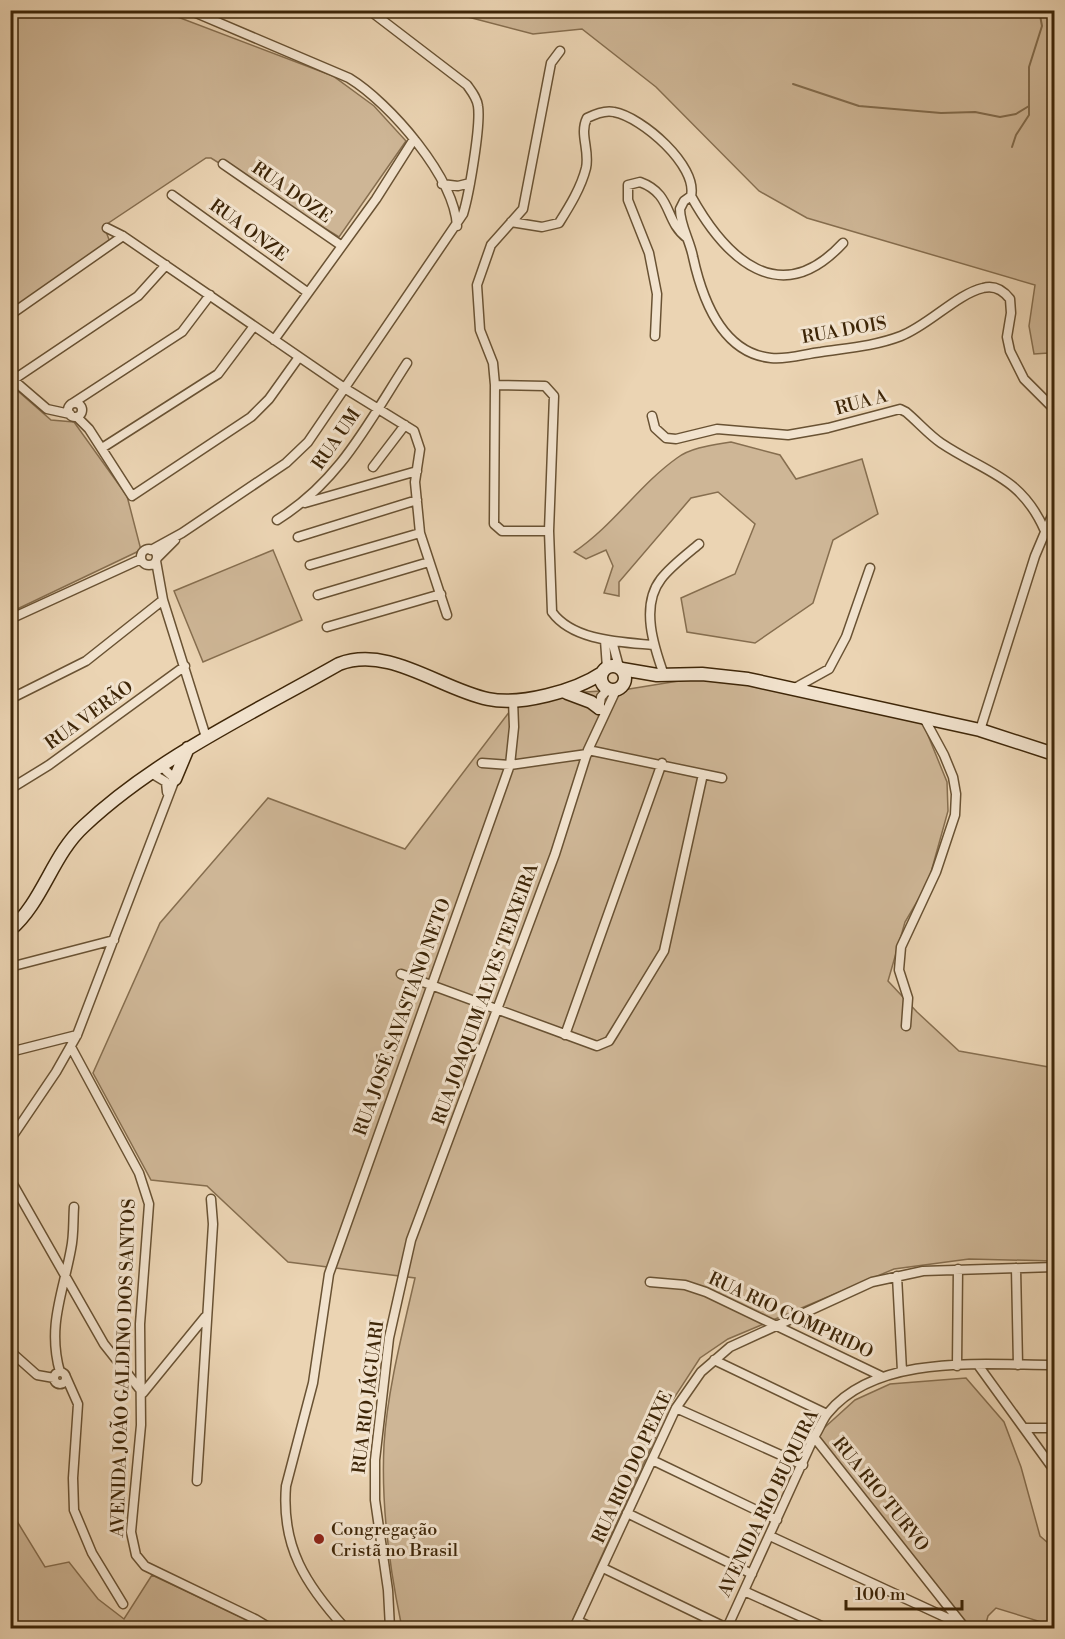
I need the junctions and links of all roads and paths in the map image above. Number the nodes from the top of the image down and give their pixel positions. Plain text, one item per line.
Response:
1 (189, 10) edge
2 (369, 10) edge
3 (560, 51) dead end
4 (414, 139) junction
5 (223, 164) dead end
6 (470, 183) junction
7 (442, 184) junction
8 (172, 195) dead end
9 (688, 199) junction
10 (512, 222) junction
11 (457, 226) junction
12 (107, 228) dead end
13 (123, 236) junction
14 (688, 238) junction
15 (843, 243) dead end
16 (342, 246) junction
17 (166, 265) junction
18 (307, 292) junction
19 (210, 295) junction
20 (10, 315) edge
21 (254, 326) junction
22 (655, 336) dead end
23 (274, 340) junction
24 (299, 357) junction
25 (407, 363) dead end
26 (12, 379) edge
27 (495, 384) junction
28 (346, 389) junction
29 (378, 408) junction
30 (1054, 409) edge
31 (75, 410) junction
32 (652, 416) dead end
33 (405, 425) junction
34 (102, 448) junction
35 (374, 467) dead end
36 (417, 471) junction
37 (417, 500) junction
38 (304, 503) junction
39 (1054, 511) edge
40 (277, 520) dead end
41 (549, 531) junction
42 (1045, 531) junction
43 (182, 533) junction
44 (420, 533) junction
45 (297, 537) dead end
46 (699, 544) dead end
47 (151, 550) junction
48 (157, 559) junction
49 (144, 562) junction
50 (429, 562) junction
51 (310, 565) dead end
52 (870, 568) dead end
53 (160, 586) junction
54 (441, 594) junction
55 (318, 595) dead end
56 (164, 600) junction
57 (447, 615) dead end
58 (10, 619) edge
59 (327, 627) dead end
60 (609, 641) junction
61 (653, 645) junction
62 (185, 666) junction
63 (612, 669) junction
64 (661, 675) junction
65 (613, 688) junction
66 (793, 688) junction
67 (563, 693) junction
68 (10, 699) edge
69 (513, 700) junction
70 (599, 708) junction
71 (924, 718) junction
72 (600, 722) junction
73 (980, 730) junction
74 (206, 737) junction
75 (188, 748) junction
76 (588, 752) junction
77 (1054, 754) edge
78 (482, 764) dead end
79 (662, 764) junction
80 (510, 765) junction
81 (156, 769) junction
82 (703, 774) junction
83 (722, 778) dead end
84 (175, 779) junction
85 (10, 789) edge
86 (166, 798) junction
87 (10, 930) edge
88 (114, 940) junction
89 (10, 967) edge
90 (401, 974) dead end
91 (430, 986) junction
92 (498, 1011) junction
93 (906, 1026) dead end
94 (77, 1035) junction
95 (565, 1035) junction
96 (71, 1047) junction
97 (10, 1052) edge
98 (10, 1140) edge
99 (10, 1179) edge
100 (211, 1199) dead end
101 (74, 1207) dead end
102 (1054, 1267) edge
103 (1016, 1268) junction
104 (958, 1269) junction
105 (64, 1276) junction
106 (897, 1276) junction
107 (401, 1277) joint
108 (650, 1282) dead end
109 (205, 1317) junction
110 (777, 1324) junction
111 (12, 1352) edge
112 (714, 1359) junction
113 (10, 1364) edge
114 (978, 1365) junction
115 (1018, 1365) junction
116 (1054, 1365) edge
117 (957, 1366) junction
118 (902, 1371) junction
119 (881, 1376) junction
120 (60, 1378) junction
121 (143, 1393) junction
122 (676, 1407) junction
123 (827, 1414) junction
124 (1024, 1428) junction
125 (1054, 1428) edge
126 (814, 1437) junction
127 (651, 1460) junction
128 (803, 1465) junction
129 (1054, 1470) edge
130 (197, 1481) dead end
131 (627, 1514) junction
132 (777, 1520) junction
133 (770, 1536) junction
134 (603, 1568) junction
135 (752, 1574) junction
136 (744, 1591) junction
137 (123, 1604) dead end
138 (576, 1625) edge
139 (963, 1627) edge
140 (727, 1628) edge
141 (270, 1629) edge
142 (345, 1629) edge
143 (390, 1629) edge
144 (593, 1629) edge
145 (826, 1629) edge

1 - 4 street
2 - 6 street
3 - 10 street
4 - 7 street
4 - 16 street
5 - 16 street, RUA DOZE
6 - 7 street
6 - 11 street
7 - 11 street
8 - 18 street, RUA ONZE
9 - 10 street
9 - 14 street, RUA DOIS
9 - 15 street
10 - 27 street
11 - 28 street
12 - 13 street
13 - 17 street
13 - 20 street
14 - 22 street
14 - 30 street, RUA DOIS
16 - 18 street
17 - 19 street
17 - 26 street
18 - 23 street
19 - 21 street
19 - 31 street
21 - 23 street
21 - 34 street
23 - 24 street
24 - 28 street
24 - 34 street
25 - 29 street, RUA UM
26 - 31 street
27 - 41 street
27 - 41 street
28 - 29 street
28 - 43 street
29 - 33 street
29 - 38 street, RUA UM
31 - 34 street
32 - 42 street, RUA A
33 - 35 street
33 - 36 street
36 - 37 street
36 - 38 street
37 - 44 street
37 - 45 street
38 - 40 street, RUA UM
39 - 42 street
41 - 60 street
42 - 73 street
43 - 47 street
43 - 48 street
44 - 50 street
44 - 51 street
46 - 61 street
47 - 48 street
47 - 49 street
48 - 49 street
48 - 53 street
49 - 53 street
49 - 58 street
50 - 54 street
50 - 55 street
52 - 66 street
53 - 56 street
54 - 57 street
54 - 59 street
56 - 62 street
56 - 68 street
60 - 61 street
60 - 63 street
61 - 64 street
62 - 74 street
62 - 85 street, RUA VERÃO
63 - 64 street
63 - 65 street
63 - 65 street
63 - 67 street
64 - 65 street
64 - 66 street
65 - 67 street
65 - 70 street
65 - 72 street, RUA JOAQUIM ALVES TEIXEIRA
66 - 71 street
67 - 69 street
67 - 70 street
69 - 74 street
69 - 80 street, RUA JOSÉ SAVASTANO NETO
70 - 72 street
71 - 73 street
71 - 93 street
72 - 76 street, RUA JOAQUIM ALVES TEIXEIRA
73 - 77 street
74 - 75 street
75 - 81 street
75 - 84 street
76 - 79 street
76 - 80 street
76 - 92 street, RUA JOAQUIM ALVES TEIXEIRA
78 - 80 street
79 - 82 street
79 - 95 street
80 - 91 street, RUA JOSÉ SAVASTANO NETO
81 - 84 street
81 - 86 street
81 - 87 street
82 - 83 street
82 - 95 street
84 - 86 street
86 - 88 street
88 - 89 street
88 - 94 street
90 - 91 street
91 - 92 street
91 - 142 street, RUA JOSÉ SAVASTANO NETO
92 - 95 street
92 - 107 street, RUA JOAQUIM ALVES TEIXEIRA
94 - 96 street
94 - 97 street
96 - 98 street
96 - 121 street, AVENIDA JOÃO GALDINO DOS SANTOS
99 - 105 street
100 - 109 street
101 - 105 street
102 - 103 street, RUA RIO DO PEIXE
103 - 104 street, RUA RIO DO PEIXE
103 - 115 street
104 - 106 street, RUA RIO DO PEIXE
104 - 117 street
105 - 120 street
105 - 121 street
106 - 110 street, RUA RIO DO PEIXE
106 - 118 street
107 - 143 street, RUA RIO JÁGUARI
108 - 110 street, RUA RIO COMPRIDO
109 - 121 street
109 - 130 street
110 - 112 street, RUA RIO DO PEIXE
110 - 119 street, RUA RIO COMPRIDO
111 - 113 street
111 - 120 street
112 - 122 street, RUA RIO DO PEIXE
112 - 123 street
114 - 115 street, AVENIDA RIO BUQUIRA
114 - 117 street, AVENIDA RIO BUQUIRA
114 - 124 street
115 - 116 street, AVENIDA RIO BUQUIRA
117 - 118 street, AVENIDA RIO BUQUIRA
118 - 119 street, AVENIDA RIO BUQUIRA
119 - 123 street, AVENIDA RIO BUQUIRA
120 - 137 street
121 - 141 street, AVENIDA JOÃO GALDINO DOS SANTOS
122 - 127 street, RUA RIO DO PEIXE
122 - 128 street
123 - 126 street, AVENIDA RIO BUQUIRA
124 - 125 street
124 - 129 street
126 - 128 street, AVENIDA RIO BUQUIRA
126 - 139 street, RUA RIO TURVO
127 - 131 street, RUA RIO DO PEIXE
127 - 132 street
128 - 132 street, AVENIDA RIO BUQUIRA
131 - 134 street, RUA RIO DO PEIXE
131 - 135 street
132 - 133 street, AVENIDA RIO BUQUIRA
133 - 135 street, AVENIDA RIO BUQUIRA
133 - 139 street
134 - 138 street, RUA RIO DO PEIXE
134 - 140 street
135 - 136 street, AVENIDA RIO BUQUIRA
136 - 140 street, AVENIDA RIO BUQUIRA
136 - 145 street
138 - 144 street

